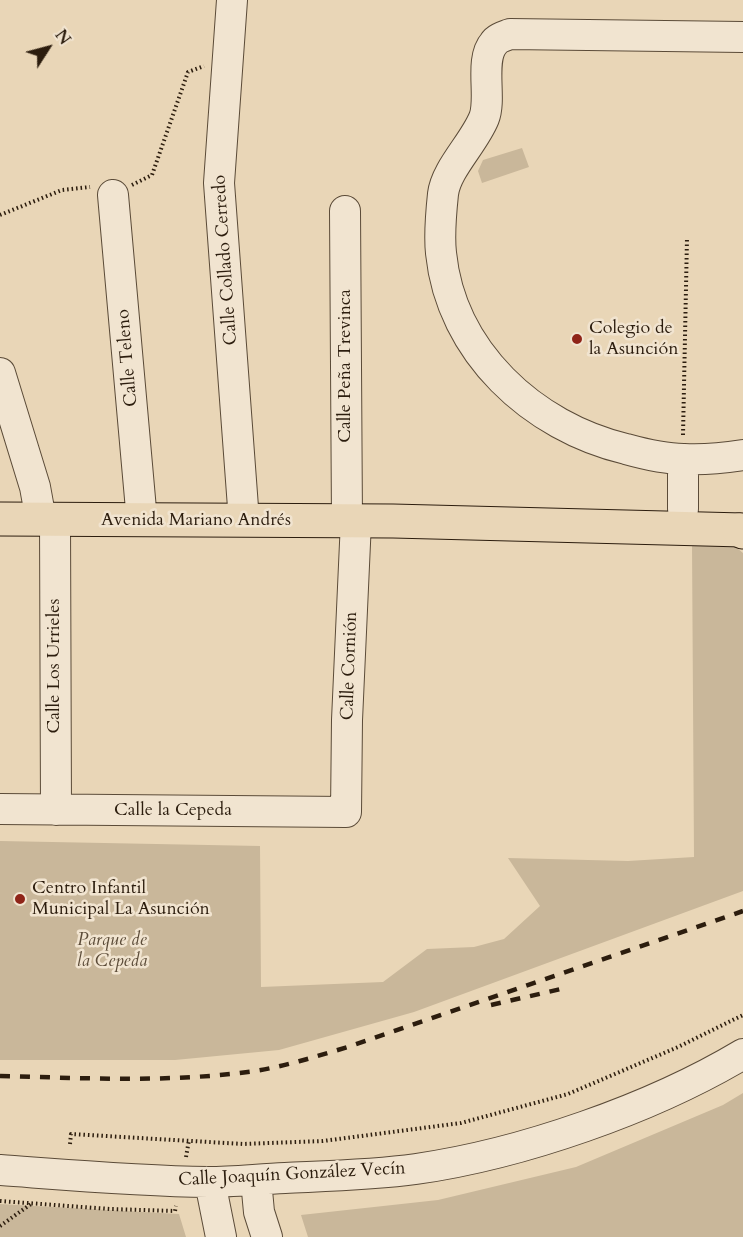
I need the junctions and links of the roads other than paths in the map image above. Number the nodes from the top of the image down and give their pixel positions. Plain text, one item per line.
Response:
1 (232, 0) edge
2 (743, 37) edge
3 (113, 195) road end
4 (345, 211) dead end
5 (0, 373) edge
6 (743, 455) edge
7 (683, 460) junction
8 (683, 509) junction
9 (0, 519) edge
10 (48, 520) junction
11 (142, 521) junction
12 (244, 521) junction
13 (352, 521) junction
14 (393, 521) junction
15 (512, 524) junction
16 (742, 525) edge
17 (0, 809) edge
18 (56, 810) junction
19 (346, 812) joint
20 (743, 1054) edge
21 (0, 1170) edge
22 (256, 1180) junction
23 (210, 1182) junction
24 (221, 1237) edge
25 (267, 1237) edge

1 - 12 street, Calle Collado Cerredo
2 - 7 street
3 - 11 street, Calle Teleno
4 - 13 street, Calle Peña Trevinca
5 - 10 street, Calle Los Urrieles
6 - 7 street
7 - 8 street
8 - 14 main road, Avenida Mariano Andrés
8 - 15 main road, Avenida Mariano Andrés
8 - 16 main road, Avenida Mariano Andrés
9 - 10 main road, Avenida Mariano Andrés
10 - 11 main road, Avenida Mariano Andrés
10 - 18 street, Calle Los Urrieles
11 - 12 main road, Avenida Mariano Andrés
12 - 13 main road, Avenida Mariano Andrés
13 - 14 main road, Avenida Mariano Andrés
13 - 19 street, Calle Cornión
14 - 15 main road, Avenida Mariano Andrés
15 - 16 main road, Avenida Mariano Andrés
17 - 18 street, Calle la Cepeda
18 - 19 street, Calle la Cepeda
20 - 22 street, Calle Joaquín González Vecín
21 - 23 street, Calle Joaquín González Vecín
22 - 23 street, Calle Joaquín González Vecín
22 - 25 street
23 - 24 street

